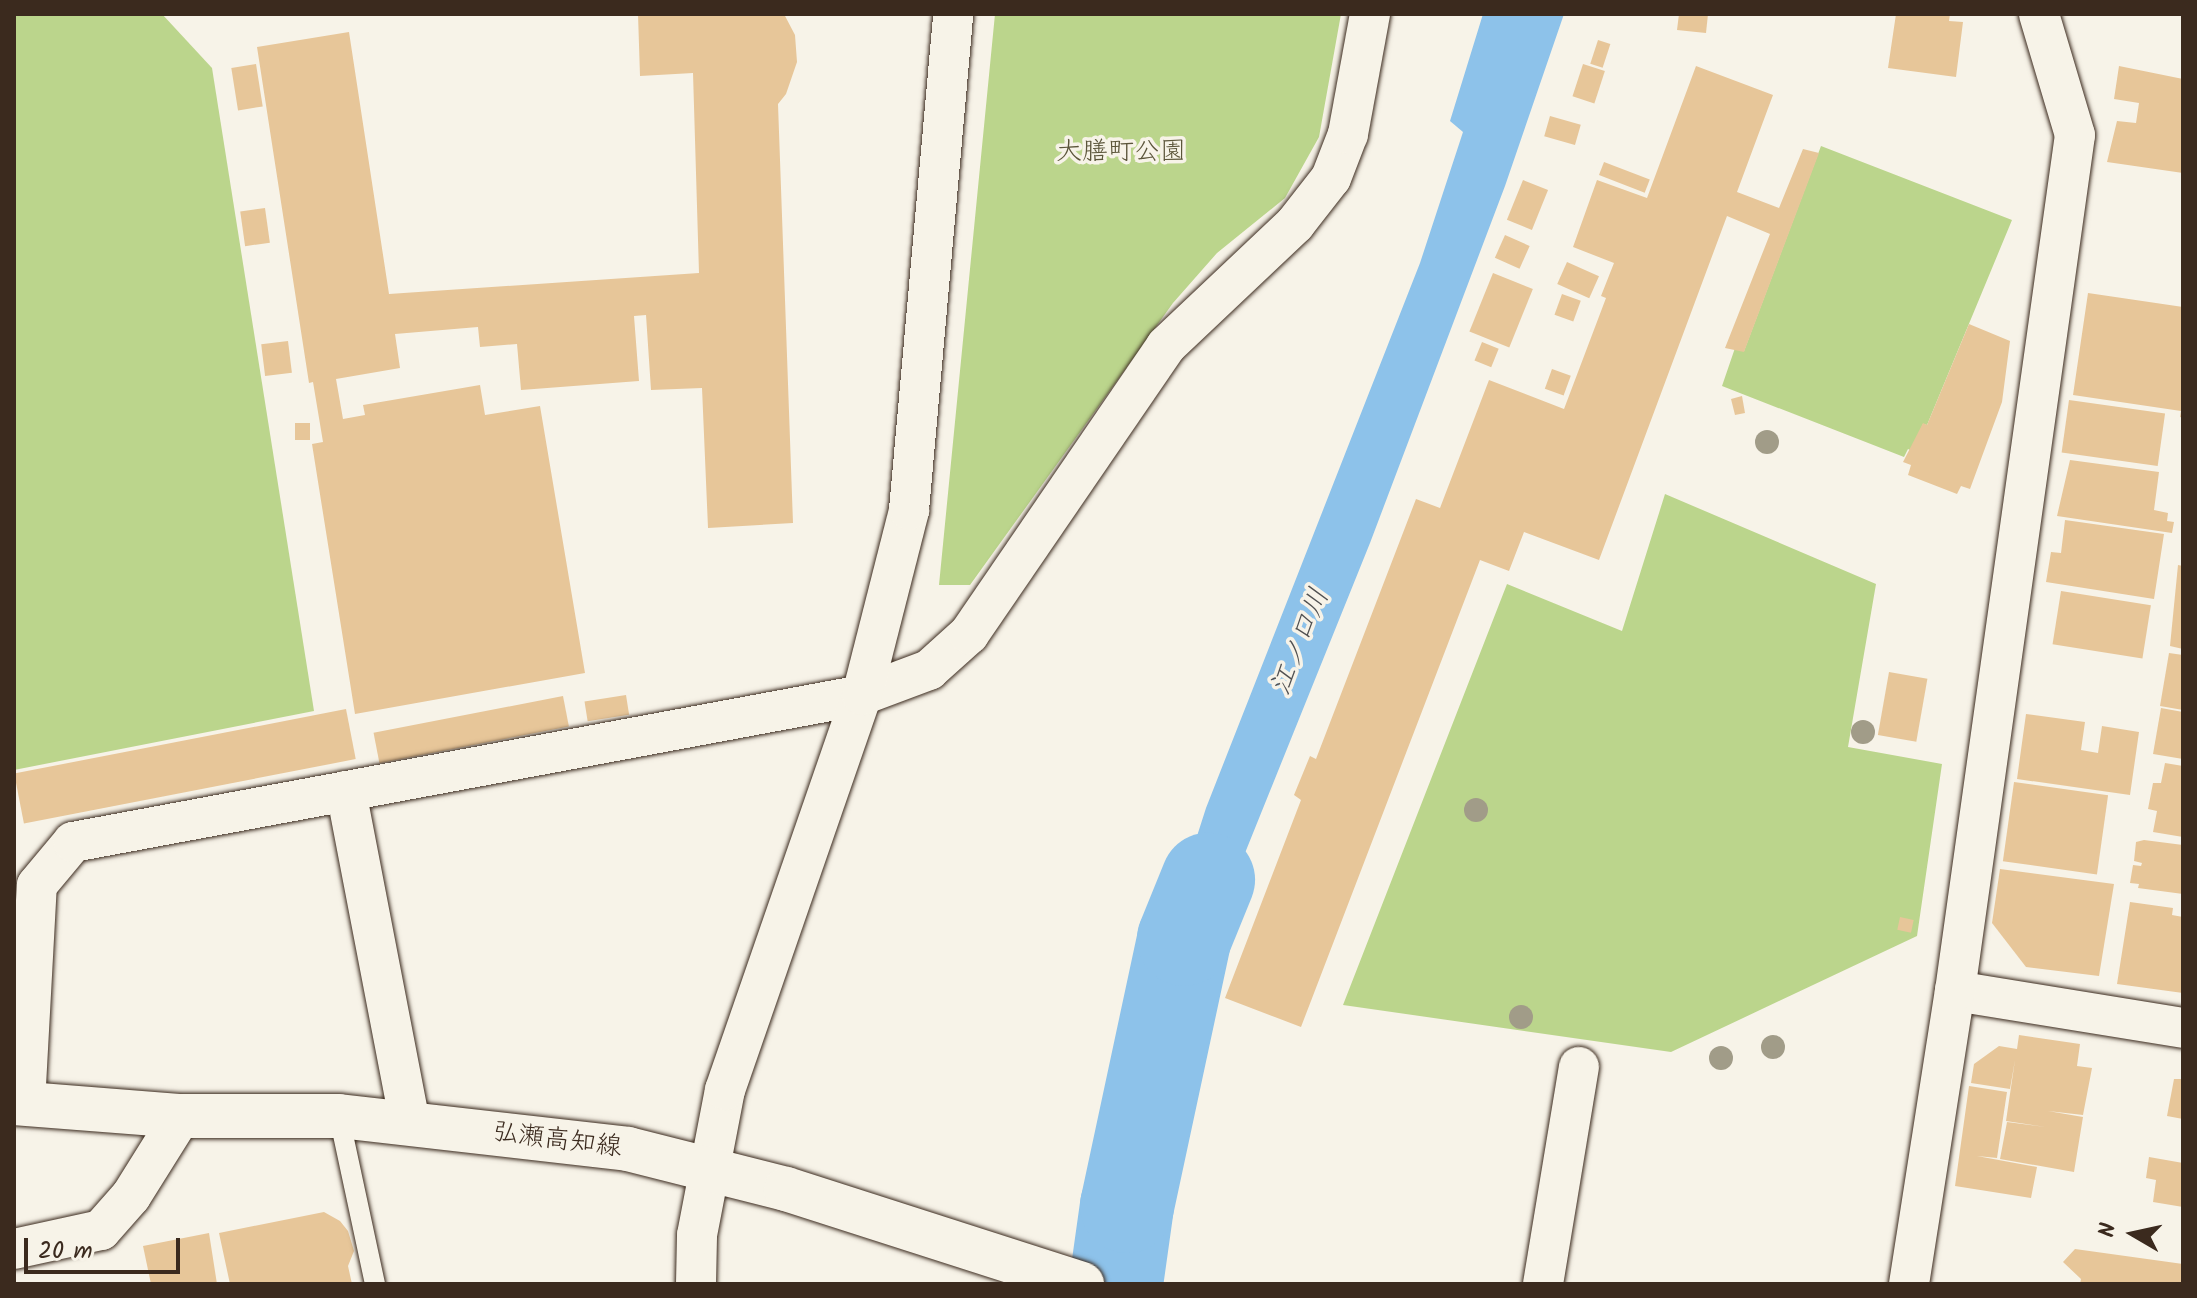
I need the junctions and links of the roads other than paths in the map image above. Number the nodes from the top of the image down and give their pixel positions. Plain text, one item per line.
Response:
1 (953, 14) edge
2 (1370, 14) edge
3 (2039, 14) edge
4 (862, 695) junction
5 (346, 791) junction
6 (1955, 991) junction
7 (2183, 1028) edge
8 (1579, 1067) dead end
9 (20, 1104) edge
10 (181, 1116) junction
11 (339, 1116) junction
12 (410, 1123) junction
13 (711, 1168) junction
14 (14, 1249) edge
15 (1069, 1280) edge
16 (375, 1284) edge
17 (696, 1284) edge
18 (1543, 1284) edge
19 (1909, 1284) edge

1 - 4 street
2 - 4 street
3 - 6 street
4 - 5 street
4 - 13 street
5 - 9 street
5 - 12 street
6 - 7 street
6 - 19 street
8 - 18 street
9 - 10 main road, 弘瀬高知線
10 - 11 main road, 弘瀬高知線
10 - 14 street
11 - 12 main road, 弘瀬高知線
11 - 16 lane
12 - 13 main road, 弘瀬高知線
13 - 15 main road, 弘瀬高知線
13 - 17 street

